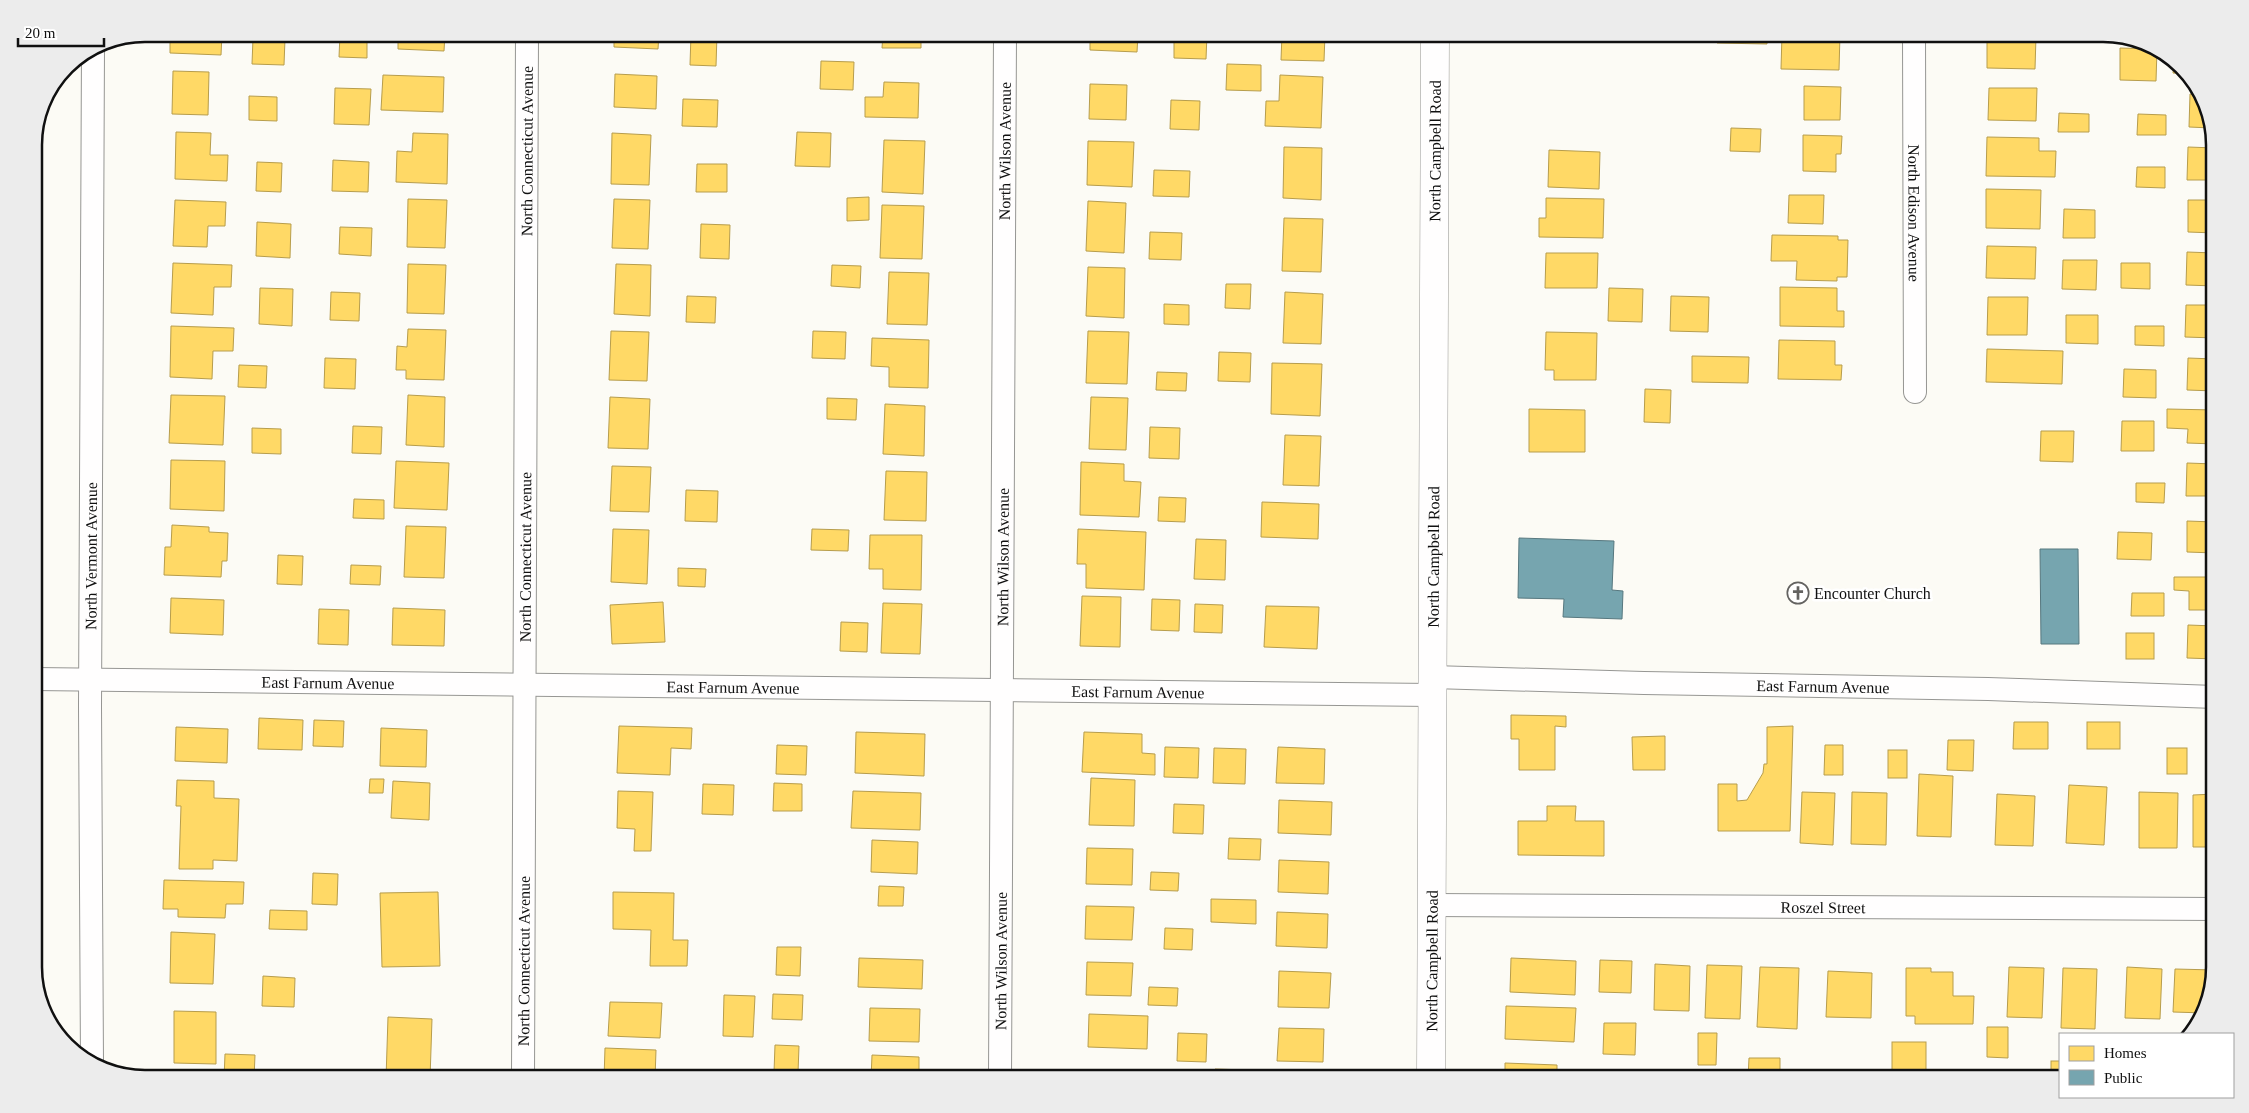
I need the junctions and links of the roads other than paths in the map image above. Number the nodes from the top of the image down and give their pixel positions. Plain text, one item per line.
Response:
1 (527, 42) edge
2 (1005, 42) edge
3 (1436, 42) edge
4 (1914, 42) edge
5 (93, 57) edge
6 (1914, 392) dead end
7 (43, 679) edge
8 (90, 680) junction
9 (525, 684) junction
10 (1432, 686) junction
11 (1002, 689) junction
12 (2206, 697) edge
13 (1432, 905) junction
14 (2206, 909) edge
15 (92, 1055) edge
16 (523, 1070) edge
17 (1000, 1070) edge
18 (1431, 1070) edge

1 - 9 street, North Connecticut Avenue
2 - 11 street, North Wilson Avenue
3 - 10 street, North Campbell Road
4 - 6 street, North Edison Avenue
5 - 8 street, North Vermont Avenue
7 - 8 street, East Farnum Avenue
8 - 9 street, East Farnum Avenue
8 - 15 street, North Vermont Avenue
9 - 11 street, East Farnum Avenue
9 - 16 street, North Connecticut Avenue
10 - 11 street, East Farnum Avenue
10 - 12 street, East Farnum Avenue
10 - 13 street, North Campbell Road
11 - 17 street, North Wilson Avenue
13 - 14 street, Roszel Street
13 - 18 street, North Campbell Road

